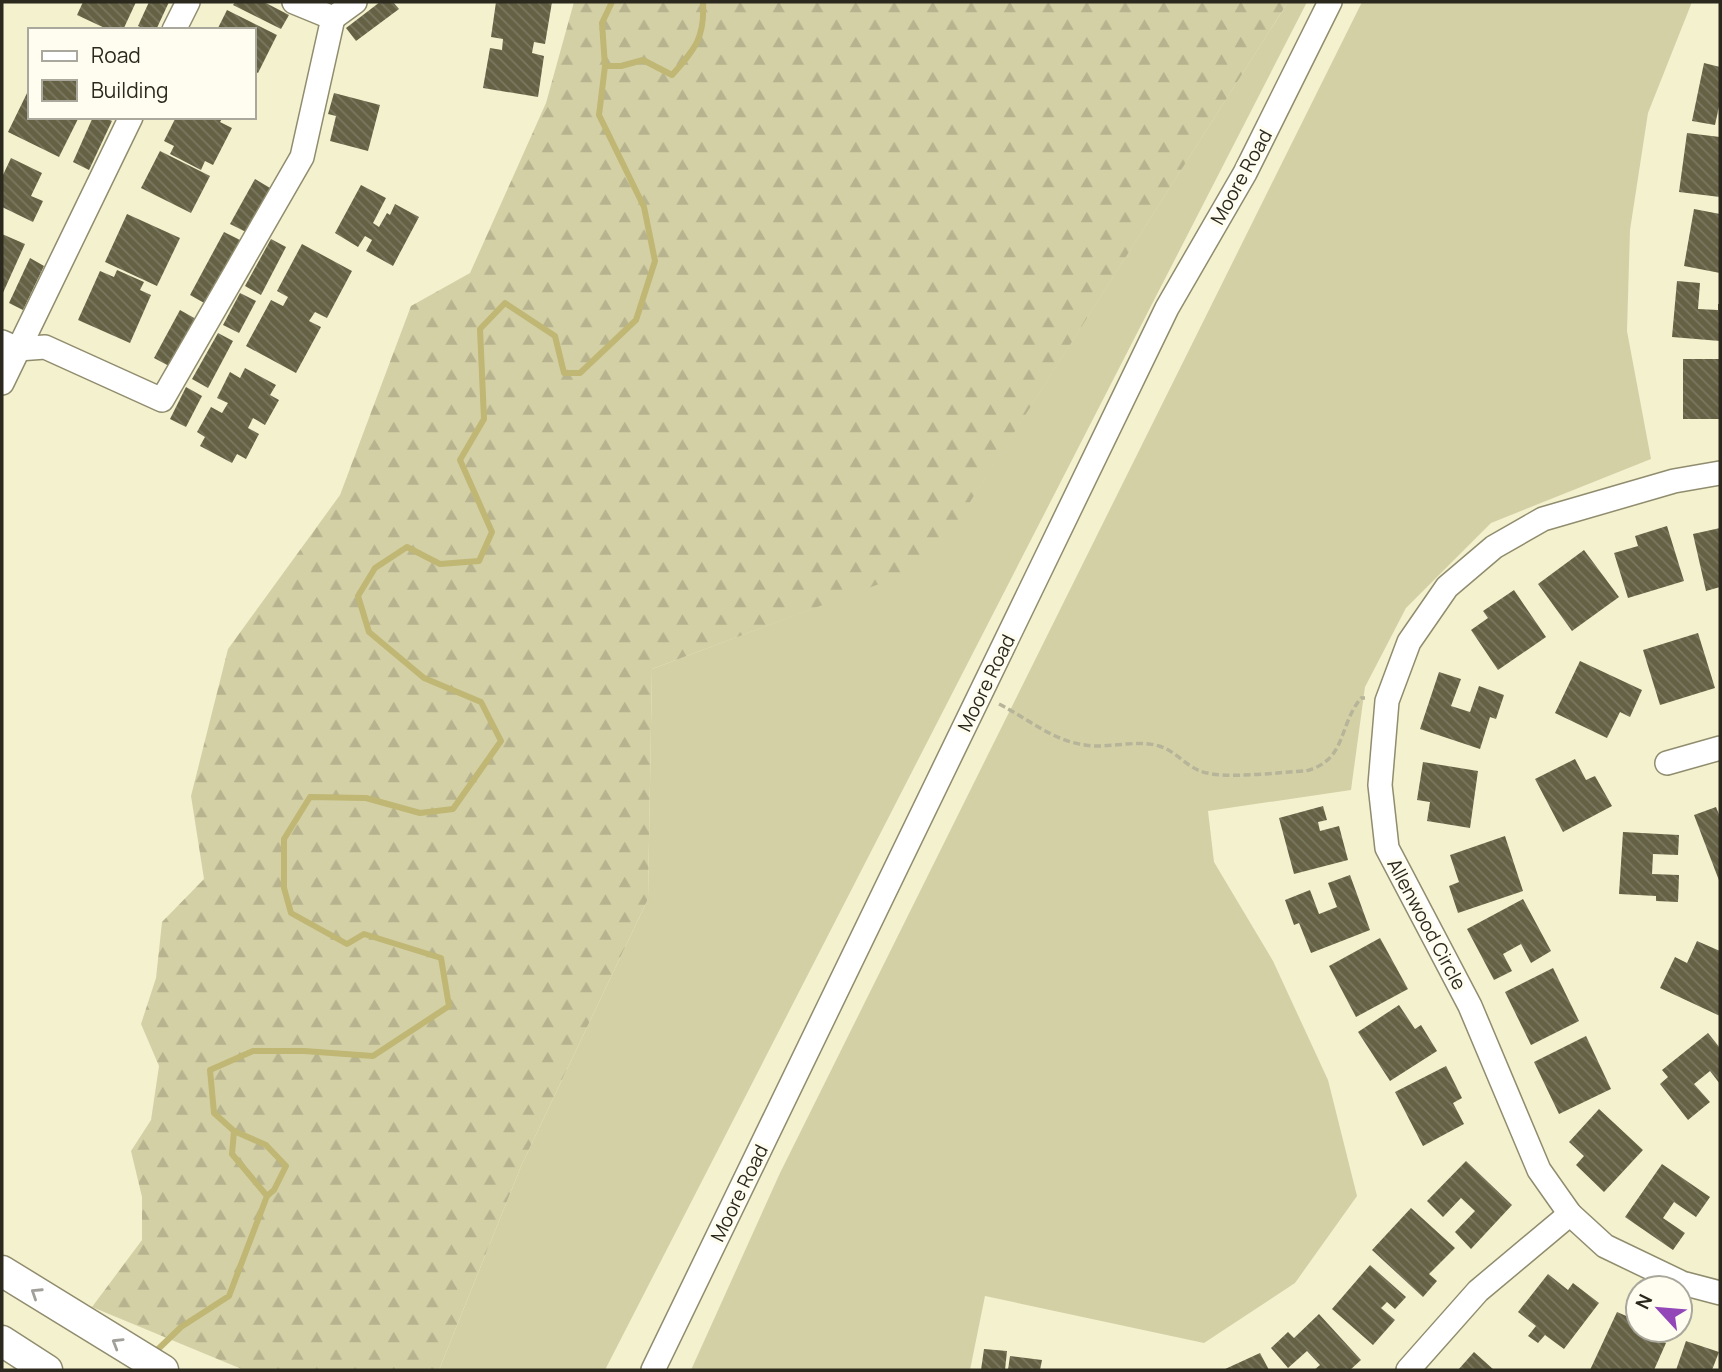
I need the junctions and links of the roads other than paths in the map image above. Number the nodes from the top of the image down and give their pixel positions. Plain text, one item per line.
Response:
1 (188, 2) edge
2 (294, 2) edge
3 (355, 2) edge
4 (1330, 2) edge
5 (332, 18) junction
6 (175, 28) edge
7 (130, 119) edge
8 (10, 345) edge
9 (2, 383) edge
10 (1720, 473) edge
11 (1720, 748) edge
12 (1667, 763) dead end
13 (1570, 1214) junction
14 (2, 1271) edge
15 (1720, 1293) edge
16 (2, 1341) edge
17 (42, 1367) edge
18 (163, 1370) edge
19 (653, 1370) edge
20 (1408, 1370) edge

1 - 6 street
2 - 5 street
3 - 5 street
4 - 19 street, Moore Road
5 - 8 street
7 - 8 street
8 - 9 street
10 - 13 street, Allenwood Circle
11 - 12 street
13 - 15 street, Allenwood Circle
13 - 20 street
18 -> 14 main road
16 - 17 main road

